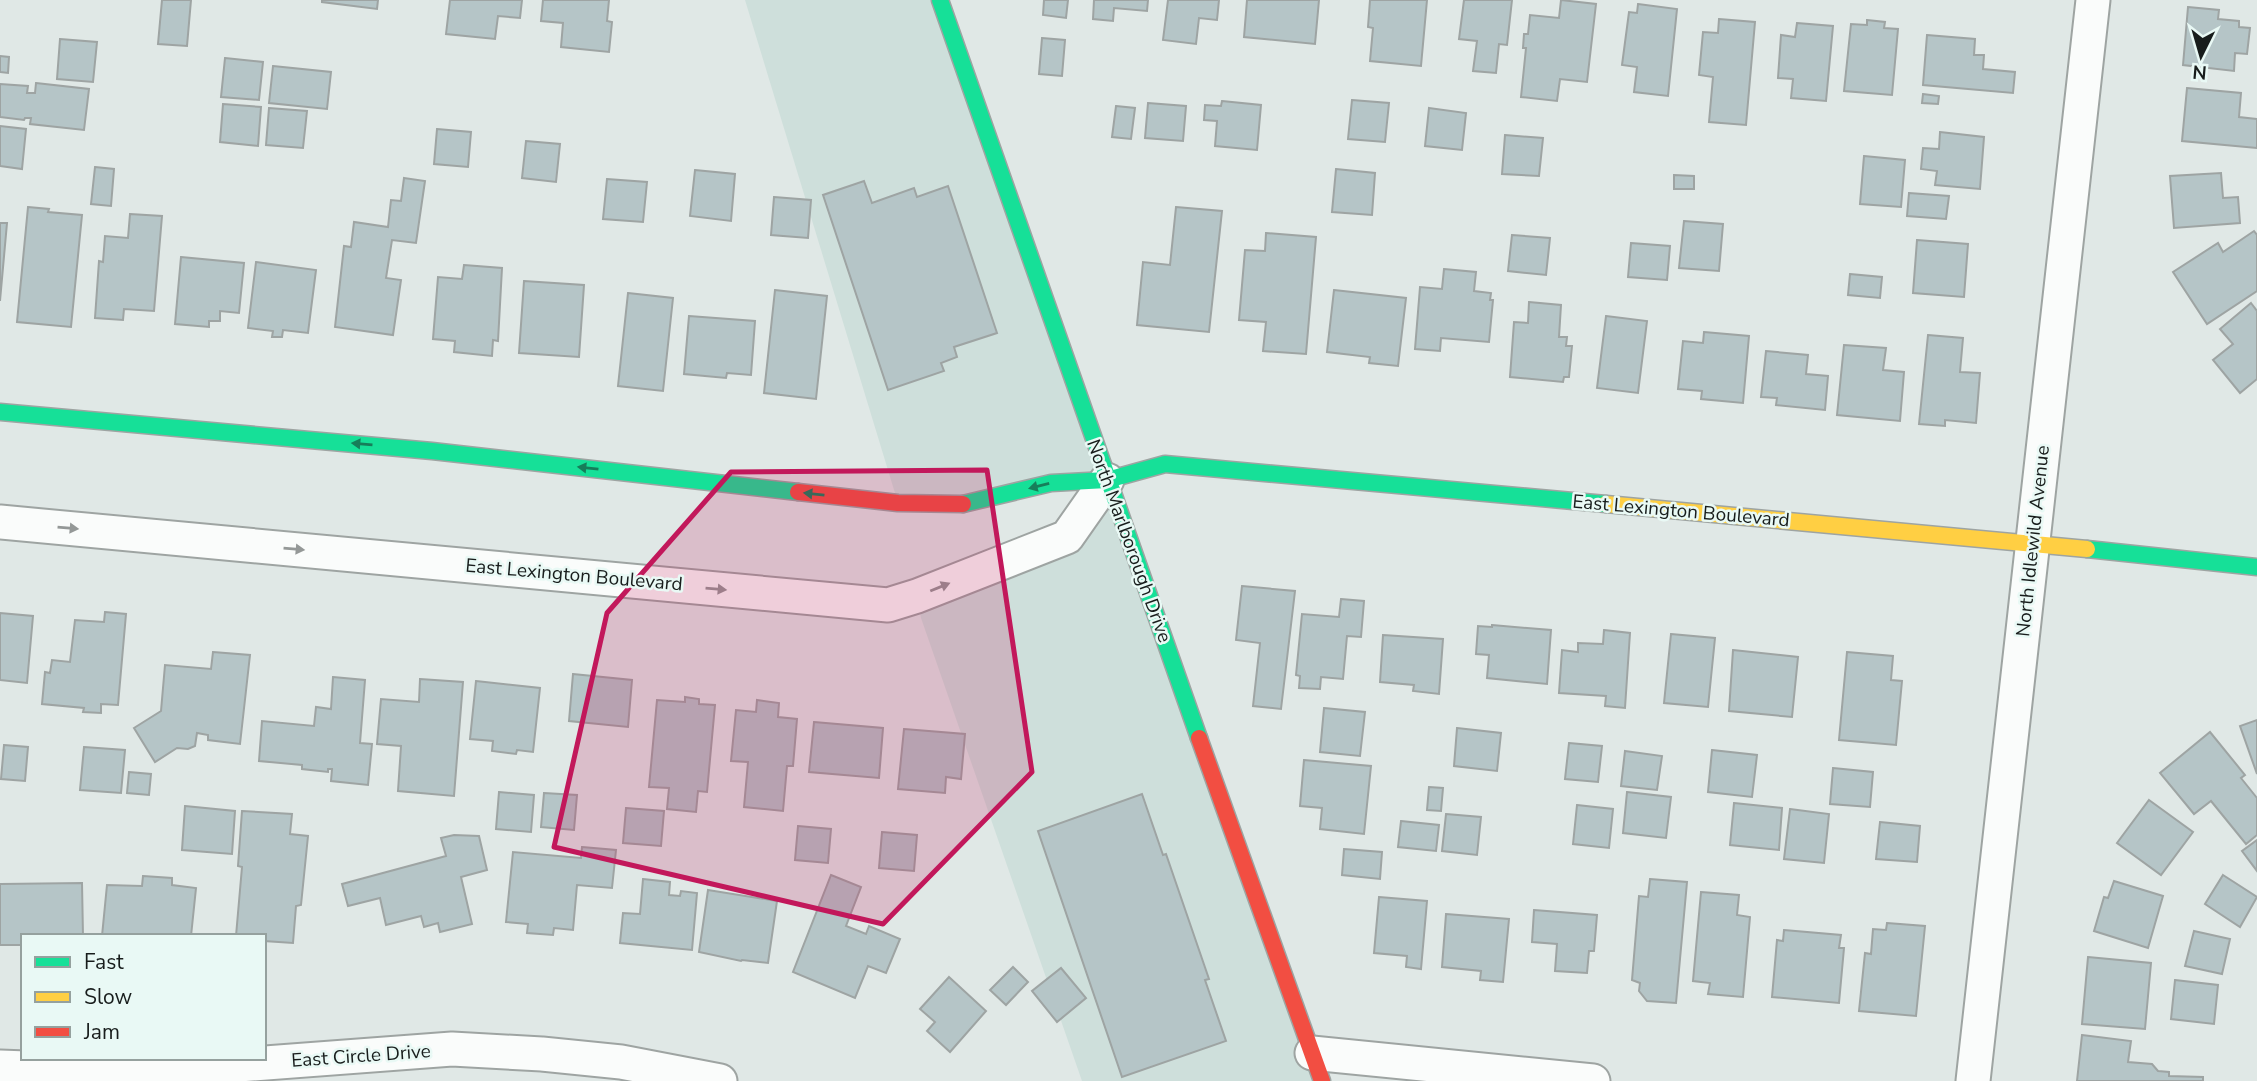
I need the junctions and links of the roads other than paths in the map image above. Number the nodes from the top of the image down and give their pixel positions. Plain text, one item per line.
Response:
1 (940, 0) edge
2 (2093, 0) edge
3 (0, 412) edge
4 (1107, 480) junction
5 (0, 522) edge
6 (2034, 543) junction
7 (2257, 566) edge
8 (0, 1067) edge
9 (1317, 1067) edge
10 (720, 1081) edge
11 (1593, 1081) edge
12 (1973, 1081) edge

1 - 4 street, North Marlborough Drive
2 - 6 street, North Idlewild Avenue
4 -> 3 street, East Lexington Boulevard
5 -> 4 street, East Lexington Boulevard
4 - 6 street, East Lexington Boulevard
4 - 9 street, North Marlborough Drive
6 - 7 street, East Lexington Boulevard
6 - 12 street, North Idlewild Avenue
8 - 10 street, East Circle Drive
9 - 11 street

